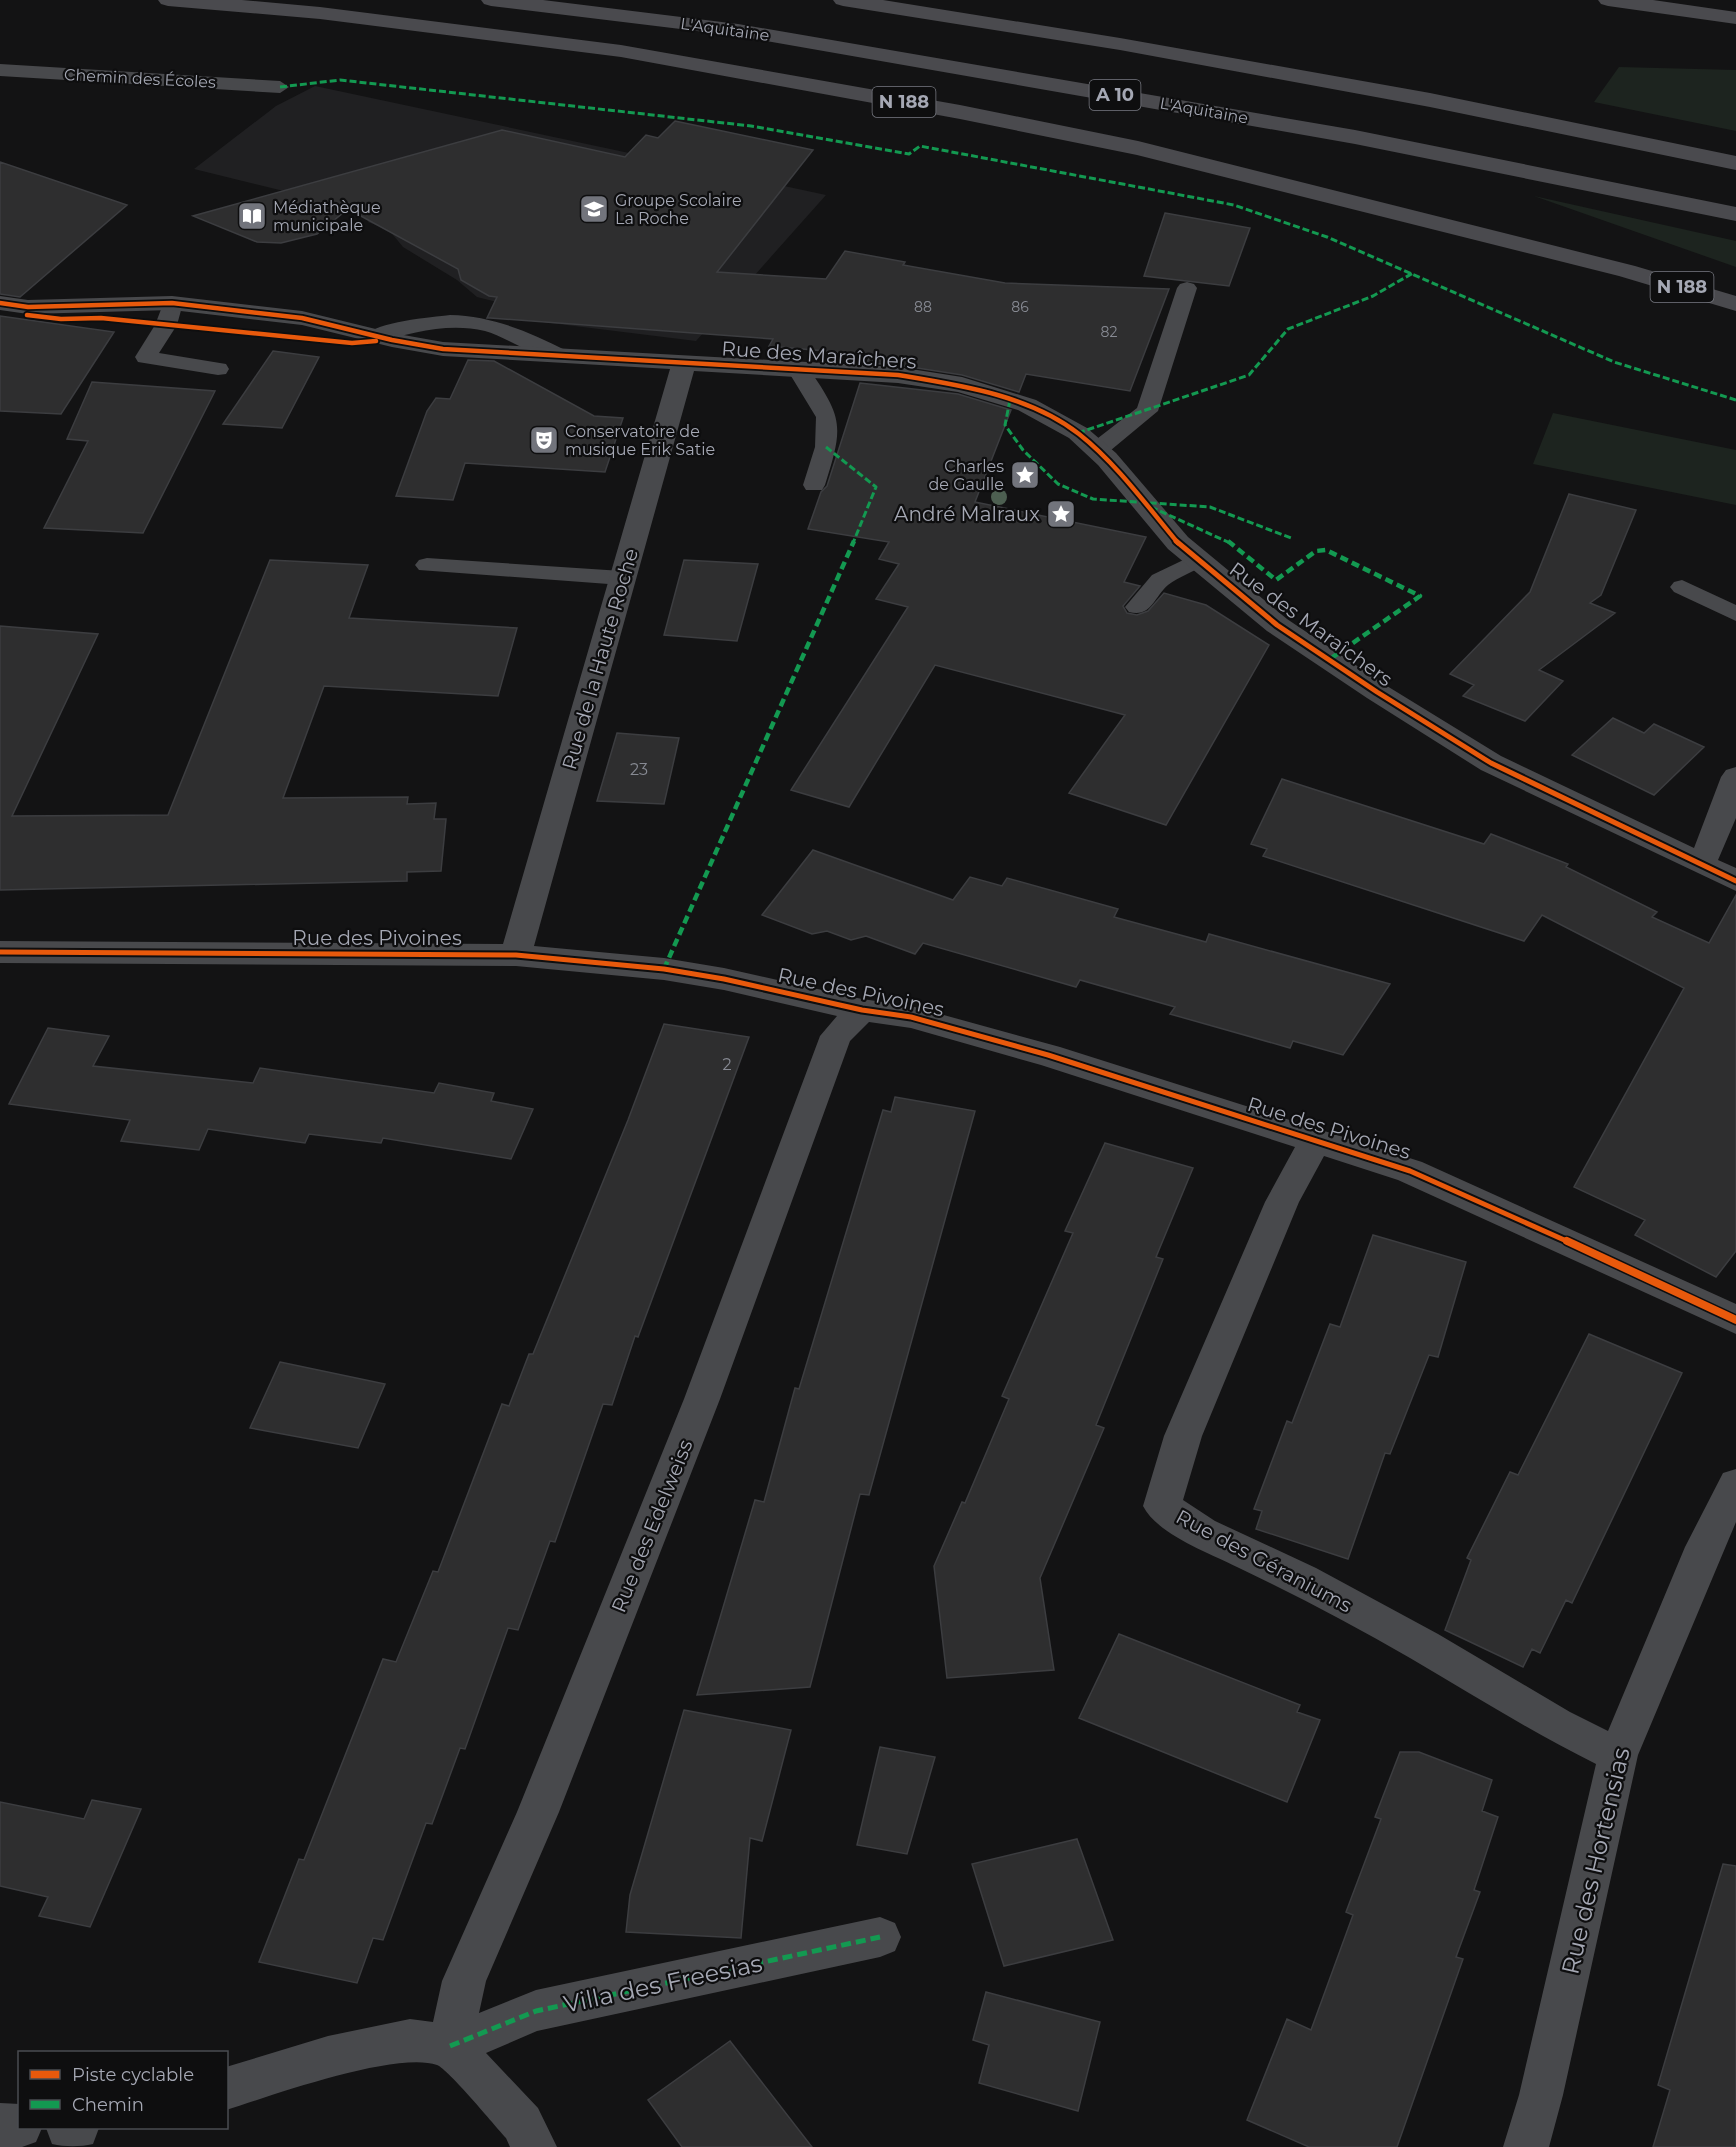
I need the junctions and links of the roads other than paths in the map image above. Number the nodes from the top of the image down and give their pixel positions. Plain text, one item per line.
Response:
1 (168, 0) edge
2 (491, 0) edge
3 (843, 0) edge
4 (1608, 0) edge
5 (1736, 18) edge
6 (0, 70) edge
7 (280, 87) dead end
8 (1736, 163) edge
9 (1736, 214) edge
10 (1187, 288) dead end
11 (0, 303) edge
12 (172, 303) junction
13 (1736, 304) edge
14 (684, 363) junction
15 (218, 369) dead end
16 (800, 371) junction
17 (1097, 450) junction
18 (814, 484) dead end
19 (1198, 560) junction
20 (427, 565) dead end
21 (622, 578) junction
22 (1682, 587) dead end
23 (1137, 607) dead end
24 (1736, 614) edge
25 (1736, 777) edge
26 (1700, 864) junction
27 (1736, 881) edge
28 (0, 952) edge
29 (516, 955) junction
30 (862, 1010) junction
31 (1314, 1142) junction
32 (1736, 1320) edge
33 (1736, 1484) edge
34 (1618, 1755) junction
35 (880, 1937) dead end
36 (450, 2046) junction
37 (228, 2088) edge
38 (0, 2125) edge
39 (18, 2126) edge
40 (534, 2147) edge
41 (1526, 2147) edge

1 - 13 highway, N 188
2 - 9 highway, L'Aquitaine / A 10
3 - 8 highway
4 - 5 highway
6 - 7 lane, Chemin des Écoles
10 - 17 lane
11 - 12 street, Rue des Maraîchers
12 - 14 street, Rue des Maraîchers
12 - 15 lane
14 - 16 street, Rue des Maraîchers
14 - 21 street, Rue de la Haute Roche
16 - 17 street, Rue des Maraîchers
16 - 18 lane
17 - 19 street, Rue des Maraîchers
19 - 23 lane
19 - 26 street, Rue des Maraîchers
20 - 21 lane
21 - 29 street, Rue de la Haute Roche
22 - 24 lane
25 - 26 street
26 - 27 street, Rue des Maraîchers
28 - 29 street, Rue des Pivoines
29 - 30 street, Rue des Pivoines
30 - 31 street, Rue des Pivoines
30 - 36 street, Rue des Edelweiss
31 - 32 street, Rue des Pivoines
31 - 34 street, Rue des Géraniums
33 - 34 street, Rue des Hortensias
34 - 41 street, Rue des Hortensias
35 - 36 street, Villa des Freesias
36 - 37 street
36 - 40 street
38 - 39 street

